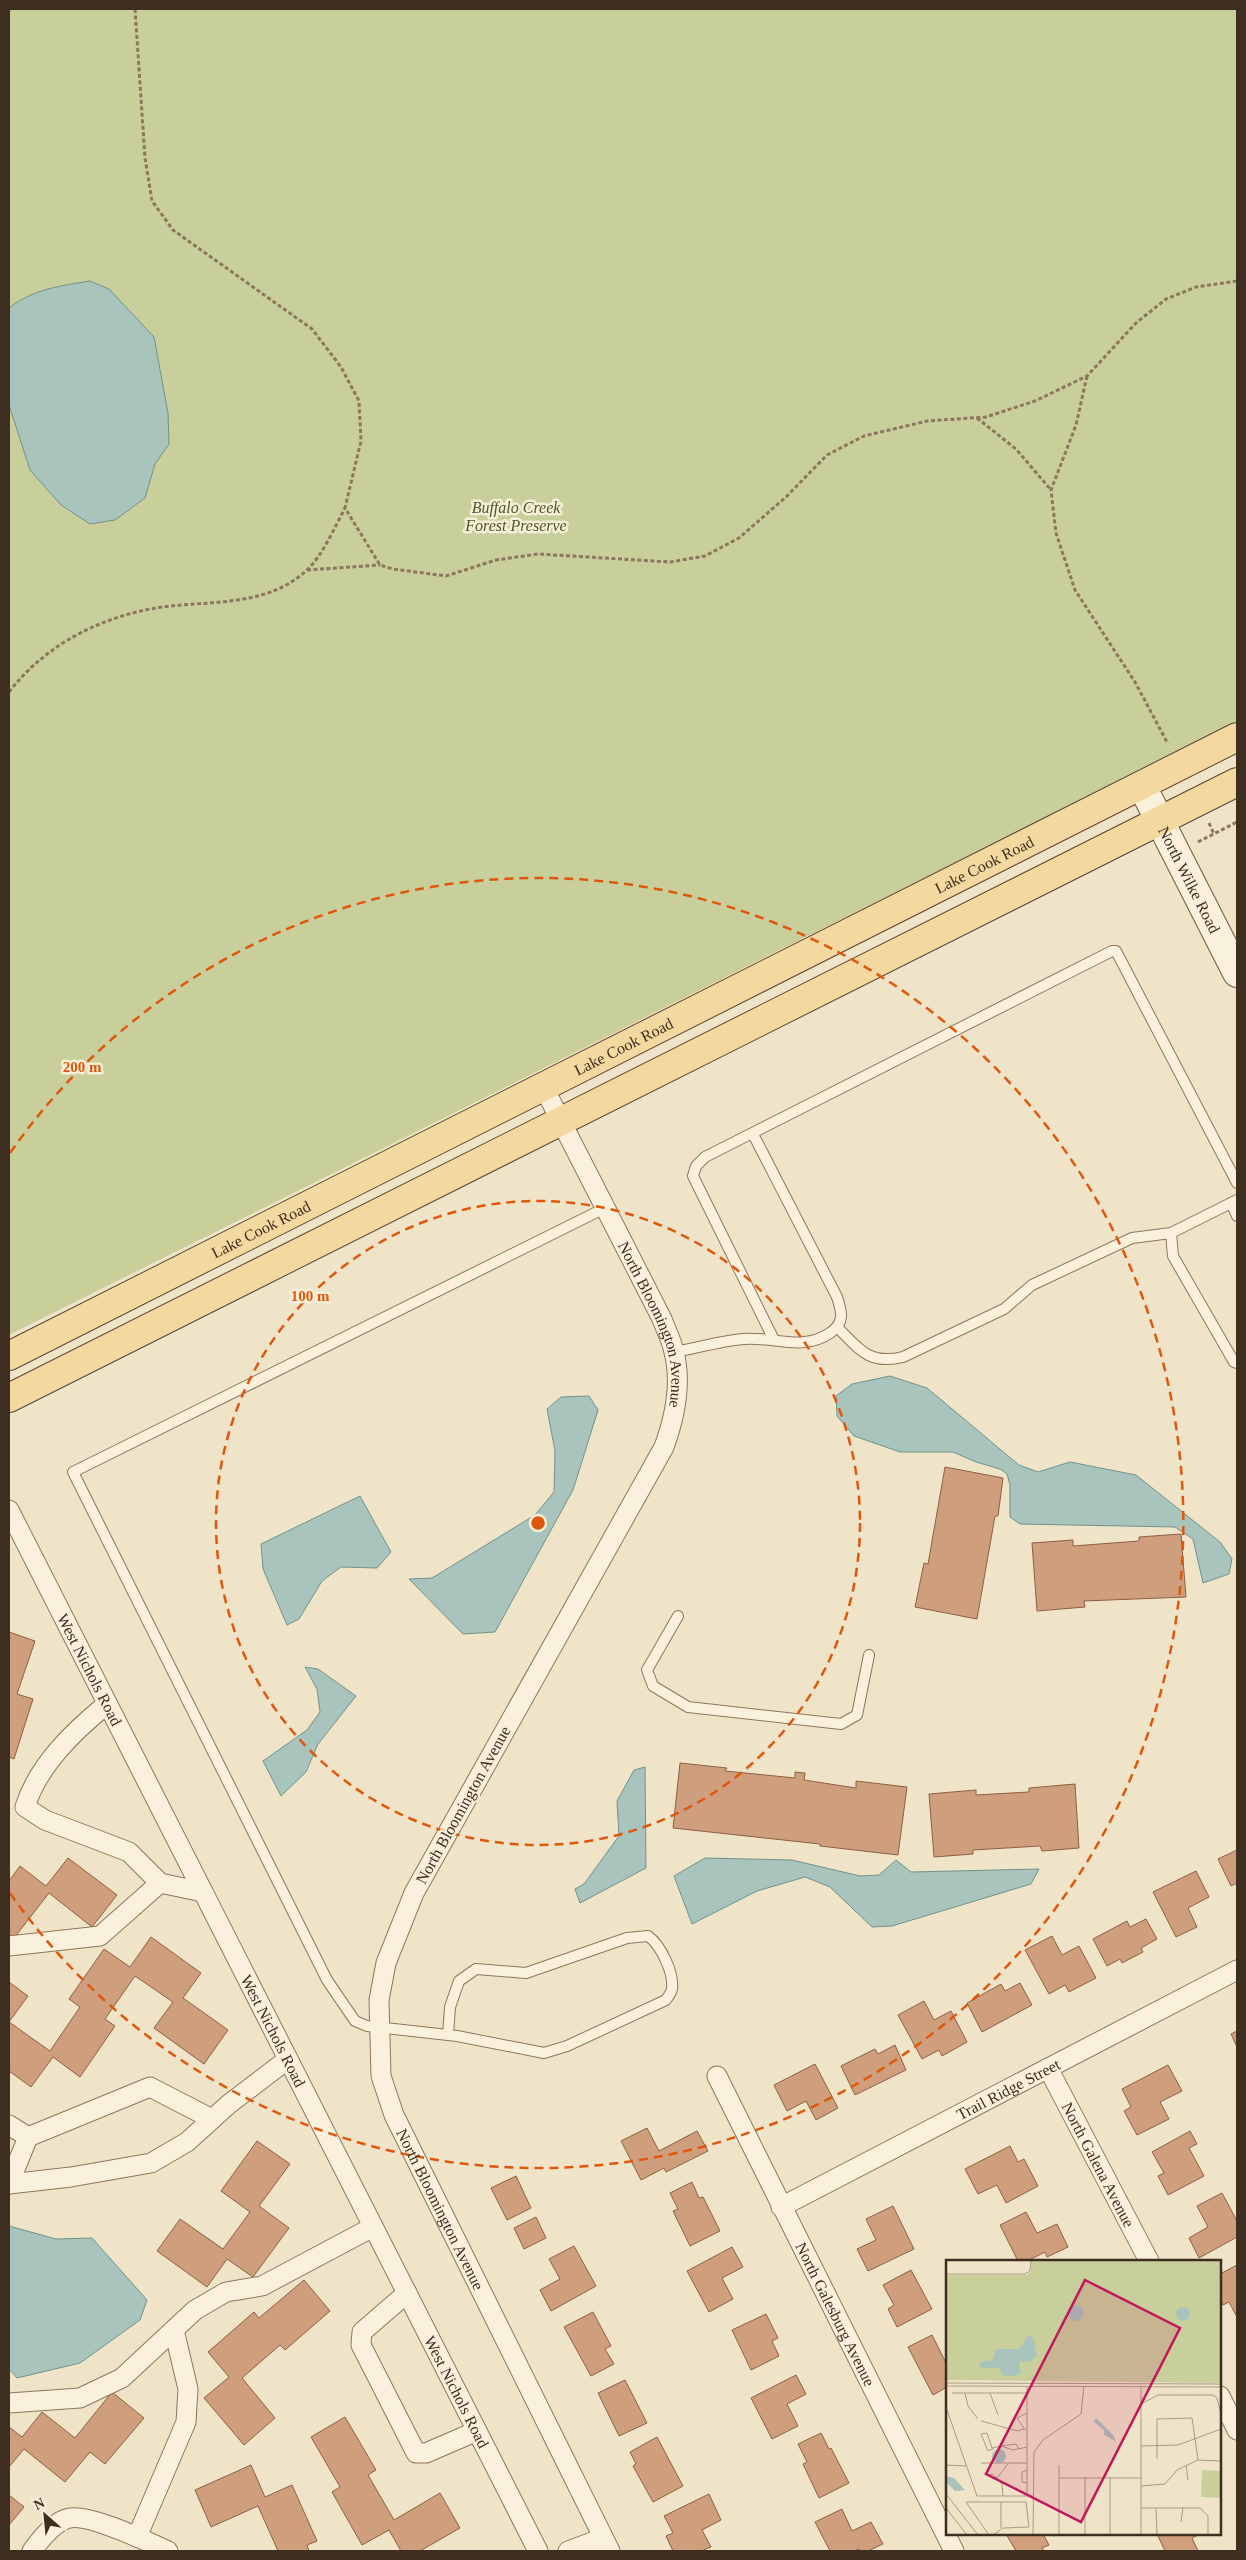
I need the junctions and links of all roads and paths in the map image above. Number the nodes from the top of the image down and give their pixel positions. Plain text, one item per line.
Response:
1 (135, 9) edge
2 (1237, 281) edge
3 (1087, 376) junction
4 (977, 418) junction
5 (1051, 490) junction
6 (345, 508) junction
7 (380, 565) junction
8 (307, 570) junction
9 (9, 692) edge
10 (1237, 737) edge
11 (1180, 767) junction
12 (1237, 782) edge
13 (1142, 786) junction
14 (1198, 802) junction
15 (1160, 822) junction
16 (1237, 822) edge
17 (1214, 834) junction
18 (1176, 853) junction
19 (1237, 973) edge
20 (544, 1088) junction
21 (561, 1122) junction
22 (753, 1134) junction
23 (1237, 1184) edge
24 (1234, 1202) edge
25 (605, 1208) junction
26 (1237, 1216) edge
27 (1171, 1233) junction
28 (838, 1328) junction
29 (774, 1340) junction
30 (675, 1352) junction
31 (9, 1356) edge
32 (1237, 1363) edge
33 (9, 1398) edge
34 (9, 1510) edge
35 (678, 1616) dead end
36 (870, 1655) dead end
37 (107, 1704) junction
38 (160, 1883) junction
39 (202, 1892) junction
40 (9, 1946) edge
41 (1237, 1970) edge
42 (380, 2027) junction
43 (448, 2035) junction
44 (288, 2059) junction
45 (1048, 2068) junction
46 (717, 2076) dead end
47 (212, 2119) junction
48 (9, 2125) edge
49 (28, 2138) junction
50 (9, 2184) edge
51 (780, 2207) junction
52 (373, 2227) junction
53 (1148, 2260) edge
54 (407, 2293) junction
55 (174, 2330) junction
56 (1221, 2398) edge
57 (9, 2404) edge
58 (1237, 2430) edge
59 (477, 2432) junction
60 (137, 2537) junction
61 (606, 2545) edge
62 (32, 2551) edge
63 (168, 2551) edge
64 (538, 2551) edge
65 (568, 2551) edge
66 (954, 2551) edge

1 - 6 path
2 - 3 path
3 - 4 path
3 - 5 path
4 - 5 path
4 - 7 path
5 - 11 path
6 - 7 path
6 - 8 path
7 - 8 path
8 - 9 path
10 - 11 main road, Lake Cook Road
11 - 13 main road, Lake Cook Road
12 - 14 main road
13 - 15 street, North Wilke Road
13 - 20 main road, Lake Cook Road
14 - 15 main road
14 - 17 path
15 - 18 street, North Wilke Road
15 - 21 main road
16 - 17 path
17 - 18 path
18 - 19 street, North Wilke Road
20 - 21 street, North Bloomington Avenue
20 - 31 main road, Lake Cook Road
21 - 25 street, North Bloomington Avenue
21 - 33 main road
22 - 23 lane
22 - 28 lane
22 - 29 lane
24 - 26 lane
24 - 27 lane
25 - 30 street, North Bloomington Avenue
25 - 42 lane
27 - 28 lane
27 - 32 lane
28 - 29 lane
29 - 30 lane
30 - 42 street, North Bloomington Avenue
34 - 37 street, West Nichols Road
35 - 36 lane
37 - 38 street
37 - 39 street, West Nichols Road
38 - 39 street
38 - 40 street
39 - 44 street, West Nichols Road
41 - 45 street, Trail Ridge Street
42 - 43 lane
42 - 61 street, North Bloomington Avenue
43 - 43 lane
44 - 47 street
44 - 52 street, West Nichols Road
45 - 51 street, Trail Ridge Street
45 - 53 street, North Galena Avenue
46 - 51 street, North Galesburg Avenue
47 - 49 street
47 - 50 street
48 - 49 street
49 - 50 street
51 - 66 street, North Galesburg Avenue
52 - 54 street, West Nichols Road
52 - 55 street
54 - 59 street, West Nichols Road
54 - 59 street
55 - 57 street
55 - 60 street
56 - 58 street
59 - 64 street, West Nichols Road
60 - 62 street
60 - 63 street
61 - 65 street

